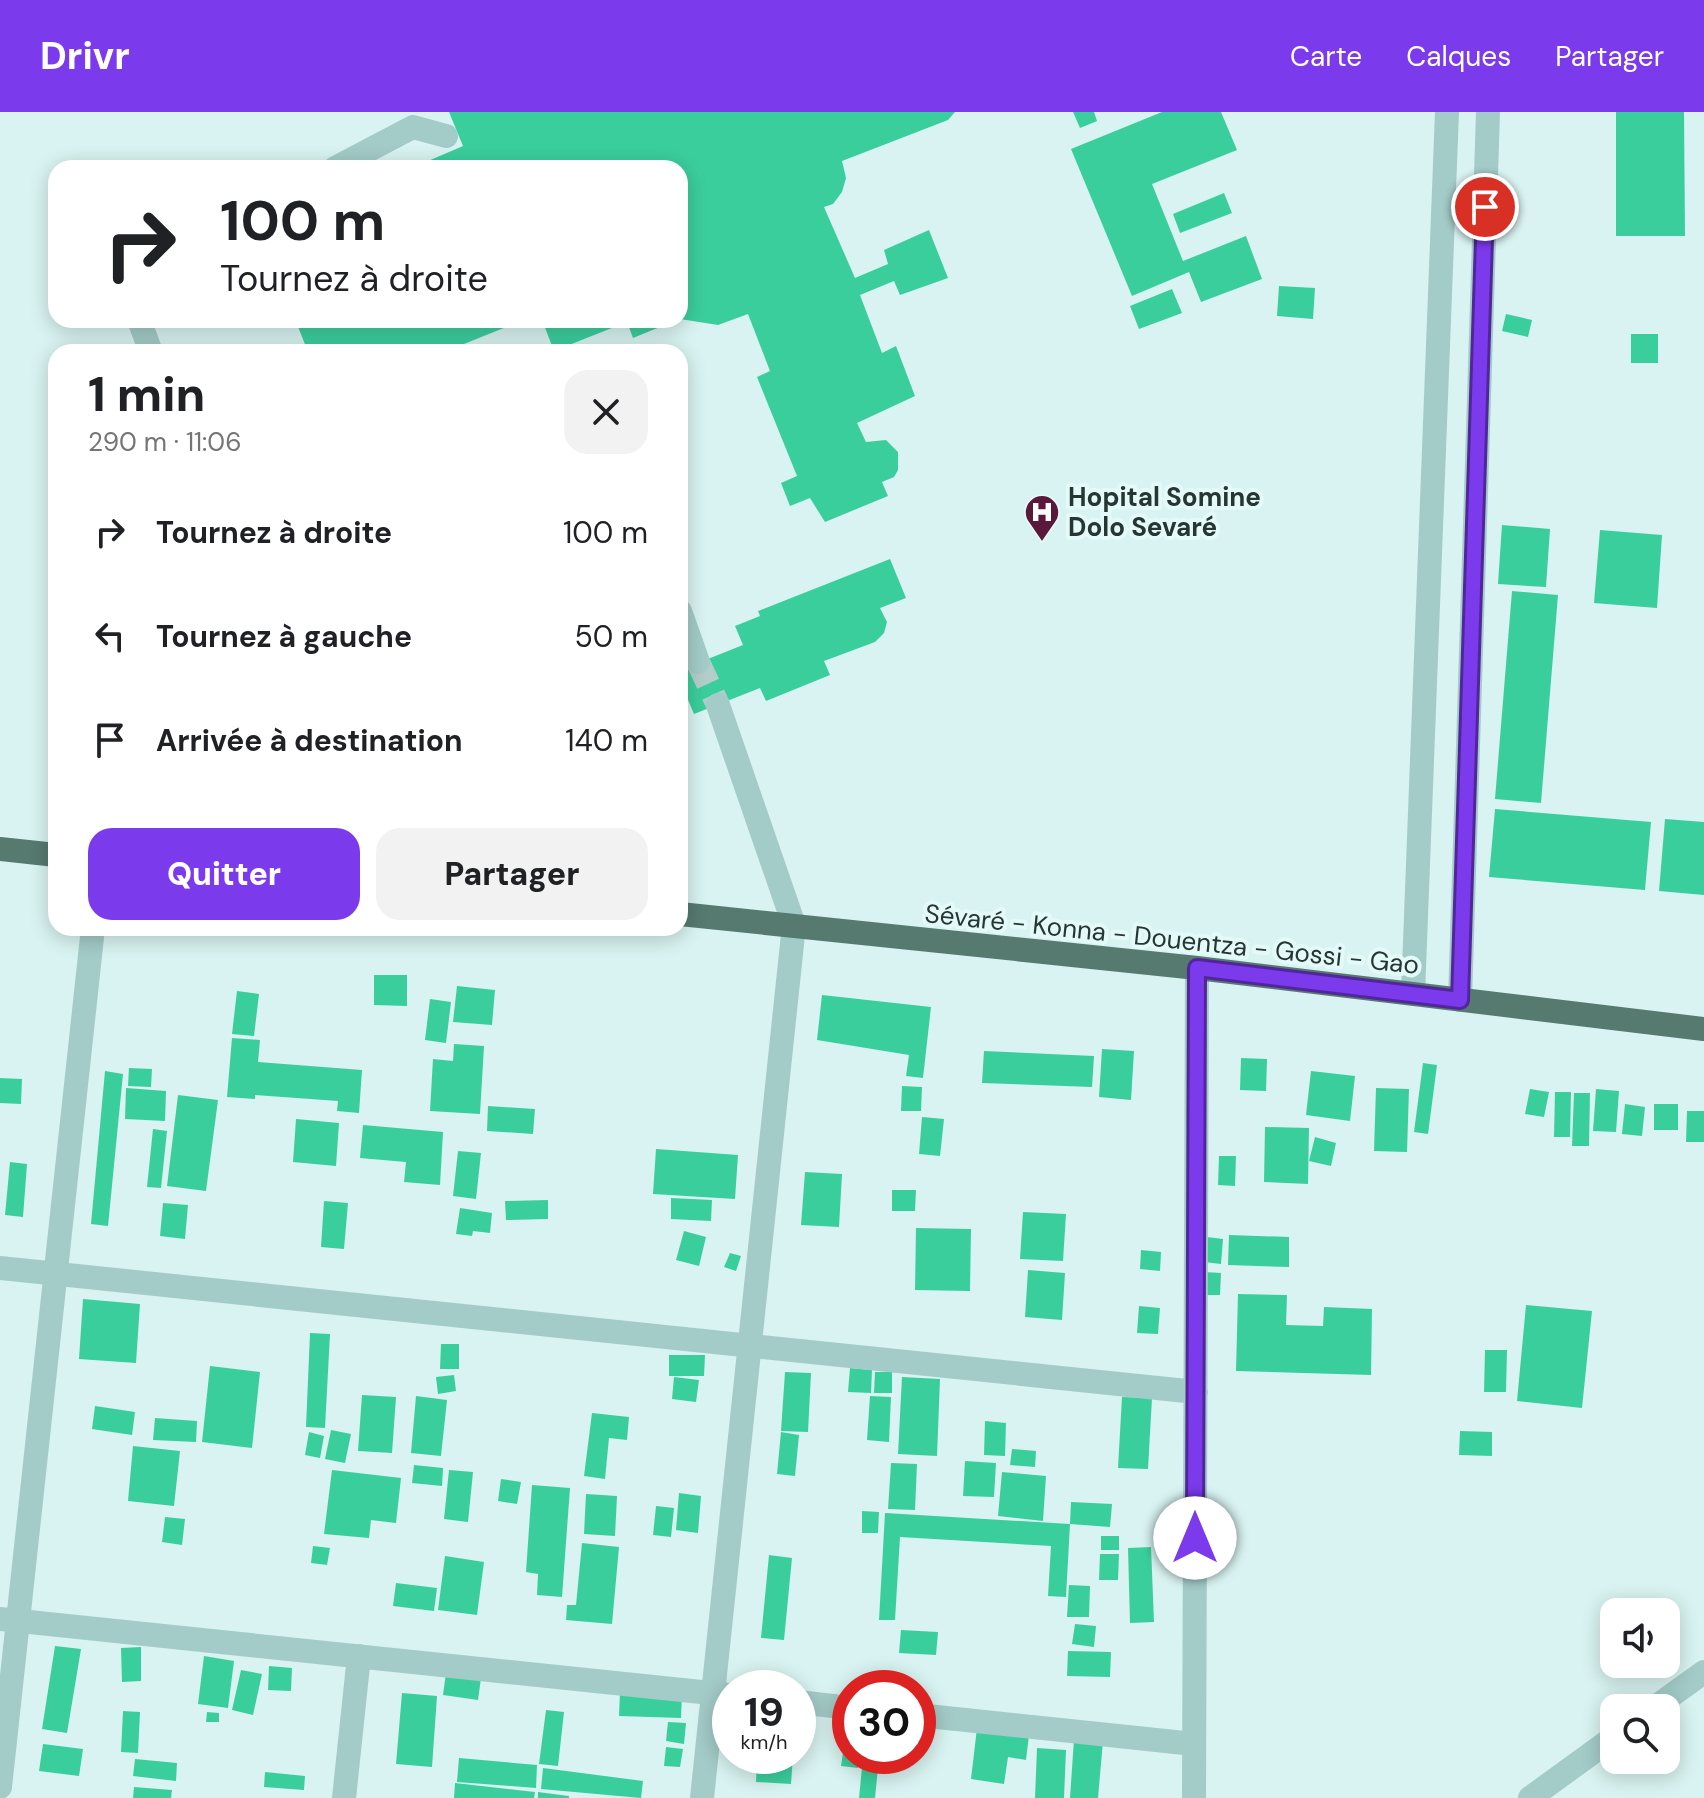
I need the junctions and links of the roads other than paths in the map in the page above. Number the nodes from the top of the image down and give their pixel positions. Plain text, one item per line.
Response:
1 (1447, 112) edge
2 (1488, 112) edge
3 (446, 136) dead end
4 (352, 160) edge
5 (688, 634) edge
6 (698, 662) tunnel mouth
7 (718, 705) tunnel mouth
8 (0, 849) edge
9 (48, 854) edge
10 (688, 915) edge
11 (794, 925) junction
12 (92, 936) edge
13 (1197, 968) junction
14 (1413, 994) junction
15 (1460, 1000) junction
16 (1704, 1029) edge
17 (0, 1268) edge
18 (56, 1274) junction
19 (750, 1345) junction
20 (1196, 1392) junction
21 (9, 1620) edge
22 (359, 1656) junction
23 (724, 1670) edge
24 (1704, 1672) edge
25 (712, 1693) edge
26 (1673, 1694) edge
27 (936, 1717) edge
28 (1194, 1744) junction
29 (712, 1746) edge
30 (1600, 1747) edge
31 (0, 1787) edge
32 (344, 1798) edge
33 (702, 1798) edge
34 (1194, 1798) edge
35 (1530, 1798) edge

1 - 14 street
2 - 15 street
3 - 4 street
5 - 6 street
7 - 11 street
8 - 9 main road
10 - 11 main road, Sévaré - Konna - Douentza - Gossi - Gao
11 - 13 main road, Sévaré - Konna - Douentza - Gossi - Gao
11 - 19 street
12 - 18 street
13 - 14 main road, Sévaré - Konna - Douentza - Gossi - Gao
13 - 20 street
14 - 15 main road, Sévaré - Konna - Douentza - Gossi - Gao
15 - 16 main road, Sévaré - Konna - Douentza - Gossi - Gao
17 - 18 street
18 - 19 street
18 - 21 street
19 - 20 street
19 - 23 street
20 - 28 street
21 - 22 street
21 - 31 street
22 - 25 street
22 - 32 street
24 - 26 street
27 - 28 street
28 - 34 street
29 - 33 street
30 - 35 street

